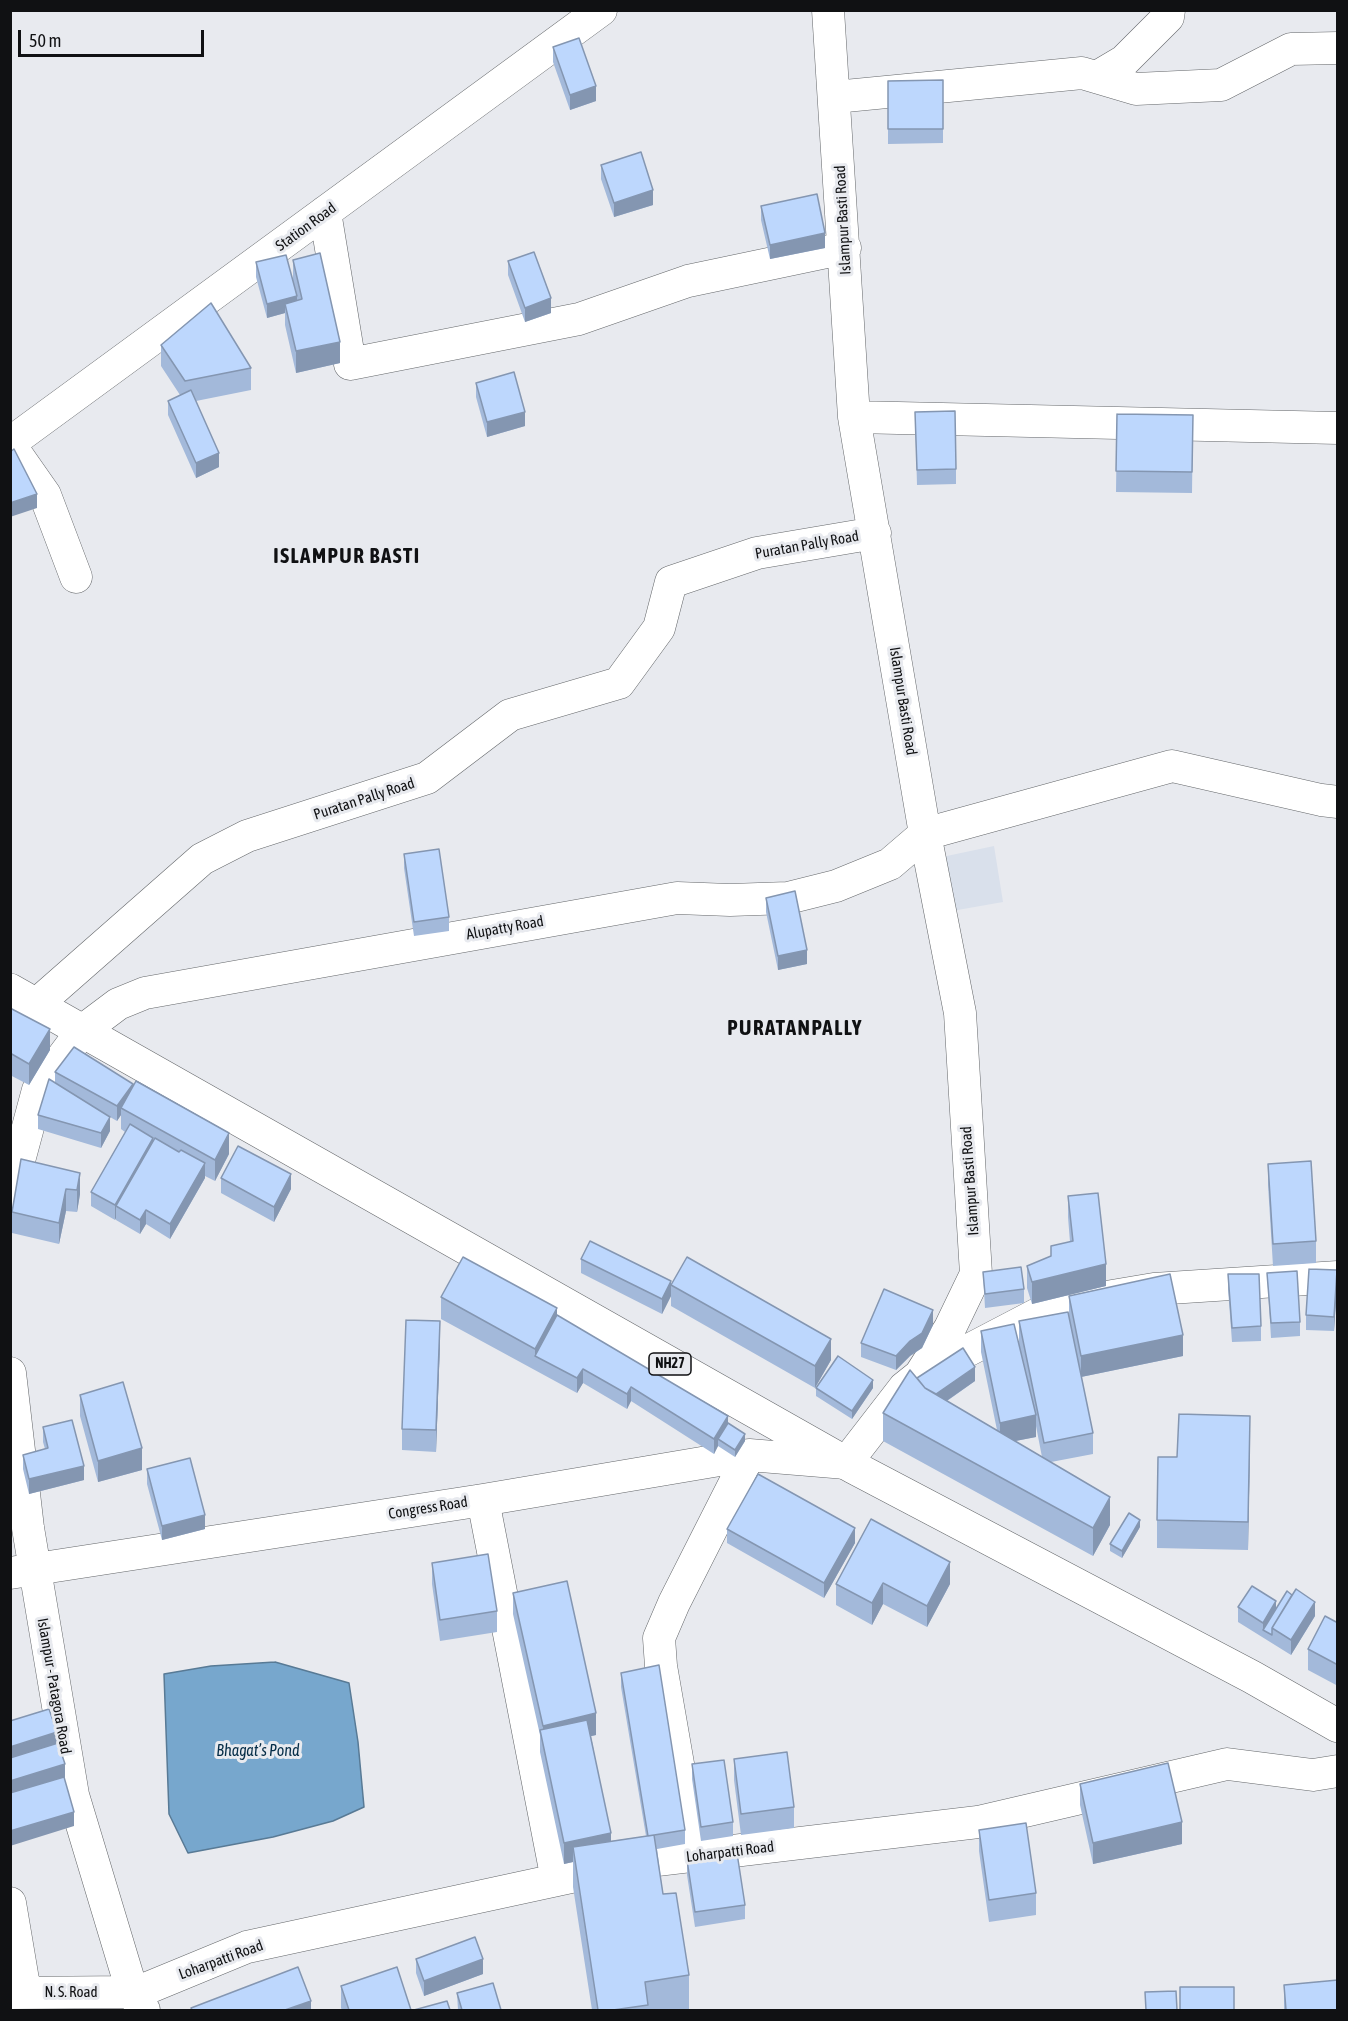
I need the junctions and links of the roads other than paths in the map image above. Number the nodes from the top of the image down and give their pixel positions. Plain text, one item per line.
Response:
1 (601, 10) edge
2 (828, 10) edge
3 (1168, 10) edge
4 (1338, 48) edge
5 (1097, 77) junction
6 (835, 97) junction
7 (325, 212) junction
8 (844, 248) junction
9 (854, 417) junction
10 (1338, 428) edge
11 (10, 444) edge
12 (875, 533) junction
13 (76, 578) dead end
14 (1338, 802) edge
15 (925, 834) junction
16 (24, 997) edge
17 (82, 1031) junction
18 (10, 1194) edge
19 (1338, 1277) edge
20 (919, 1376) junction
21 (11, 1380) edge
22 (749, 1455) junction
23 (846, 1463) junction
24 (483, 1500) junction
25 (22, 1571) edge
26 (1338, 1726) edge
27 (1338, 1771) edge
28 (694, 1856) junction
29 (557, 1880) junction
30 (10, 1903) edge
31 (18, 1992) edge
32 (136, 1999) edge

1 - 7 street, Station Road
2 - 6 street, Islampur Basti Road
3 - 5 street
4 - 5 street
5 - 6 street
6 - 8 street, Islampur Basti Road
7 - 8 street
7 - 11 street, Station Road
8 - 9 street, Islampur Basti Road
9 - 10 street
9 - 12 street, Islampur Basti Road
11 - 13 street
12 - 15 street, Islampur Basti Road
12 - 16 street, Puratan Pally Road
14 - 15 street
15 - 17 street, Alupatty Road
15 - 20 street, Islampur Basti Road
16 - 17 main road, NH27
17 - 18 street
17 - 23 main road, NH27
19 - 20 street
20 - 23 street
21 - 25 street, Islampur - Patagora Road
22 - 23 street, Congress Road
22 - 24 street, Congress Road
22 - 28 street
23 - 26 main road, NH27
24 - 25 street, Congress Road
24 - 29 street
25 - 32 street, Islampur - Patagora Road
27 - 28 street, Loharpatti Road
28 - 29 street, Loharpatti Road
29 - 32 street, Loharpatti Road
30 - 31 street
31 - 32 street, N. S. Road

